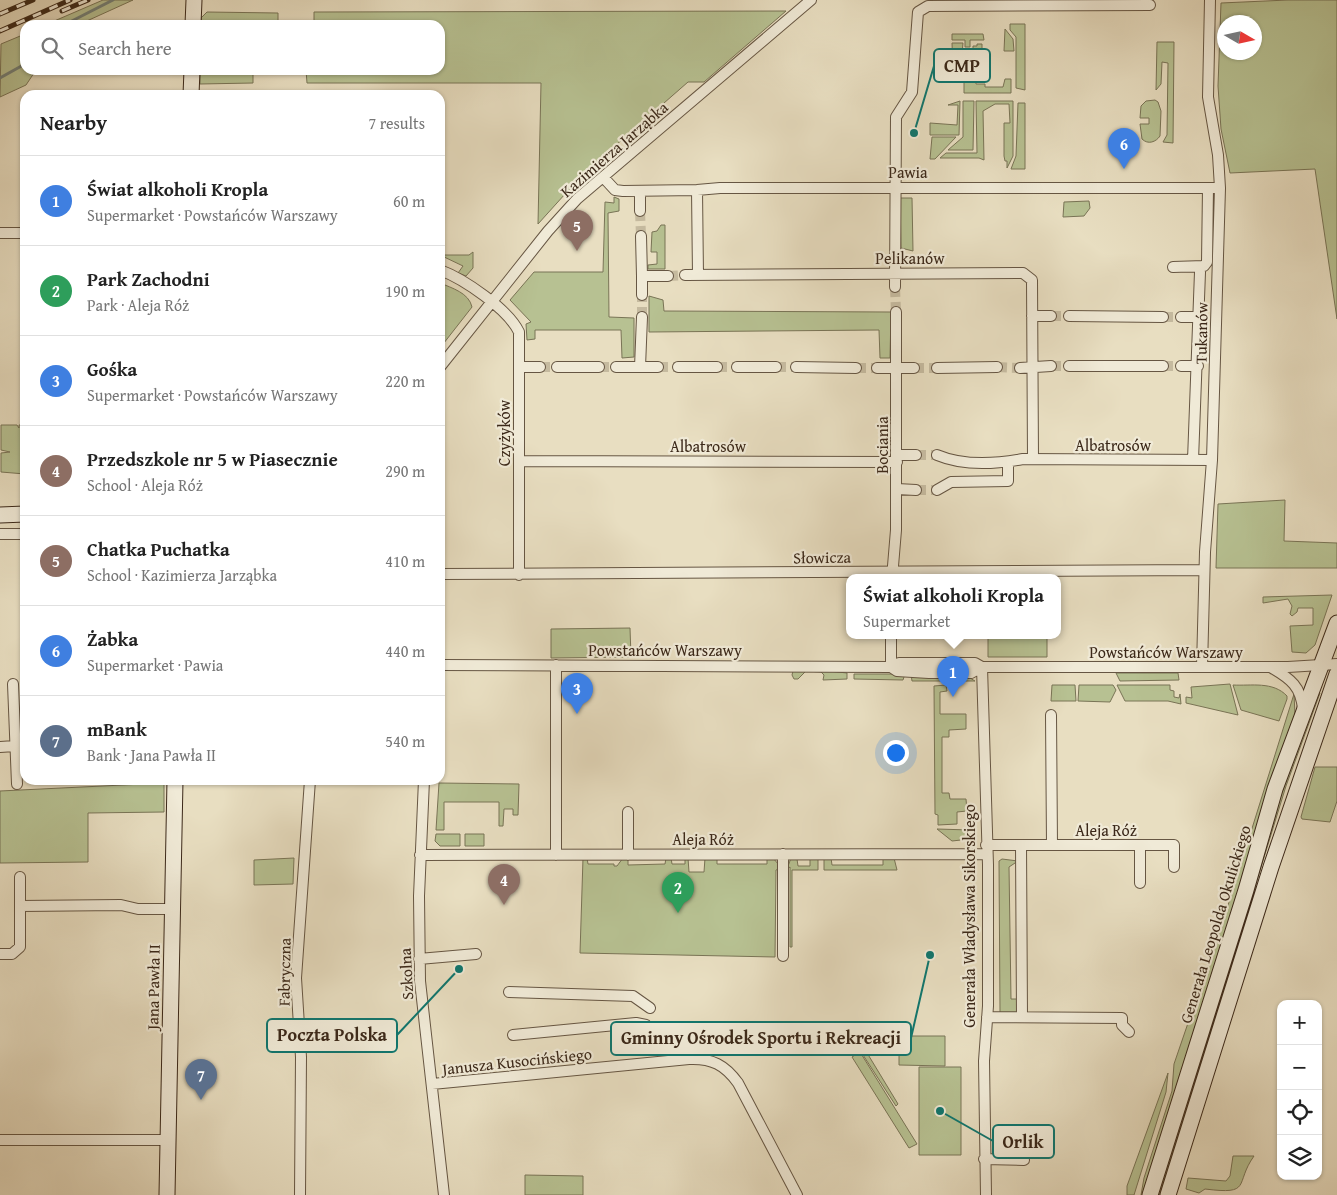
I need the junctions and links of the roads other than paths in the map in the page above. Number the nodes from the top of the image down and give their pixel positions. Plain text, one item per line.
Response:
1 (194, 0) edge
2 (811, 0) edge
3 (1210, 0) edge
4 (1150, 5) dead end
5 (193, 20) edge
6 (192, 75) edge
7 (192, 90) edge
8 (603, 177) junction
9 (896, 187) junction
10 (1208, 188) junction
11 (1220, 188) junction
12 (697, 190) junction
13 (640, 191) junction
14 (640, 211) tunnel mouth
15 (0, 233) edge
16 (20, 233) edge
17 (641, 236) tunnel mouth
18 (1173, 267) dead end
19 (1200, 272) dead end
20 (445, 273) edge
21 (895, 273) junction
22 (685, 275) tunnel mouth
23 (698, 275) junction
24 (642, 276) junction
25 (668, 276) tunnel mouth
26 (895, 287) tunnel mouth
27 (642, 295) tunnel mouth
28 (492, 302) junction
29 (896, 312) tunnel mouth
30 (1032, 316) junction
31 (1051, 316) tunnel mouth
32 (1069, 316) tunnel mouth
33 (1163, 317) tunnel mouth
34 (1181, 317) tunnel mouth
35 (1200, 317) junction
36 (642, 318) tunnel mouth
37 (445, 361) edge
38 (519, 366) junction
39 (540, 366) tunnel mouth
40 (1051, 366) tunnel mouth
41 (1069, 366) tunnel mouth
42 (1163, 366) tunnel mouth
43 (1181, 366) tunnel mouth
44 (1198, 366) junction
45 (557, 367) tunnel mouth
46 (599, 367) tunnel mouth
47 (616, 367) tunnel mouth
48 (640, 367) junction
49 (658, 367) tunnel mouth
50 (678, 367) tunnel mouth
51 (717, 367) tunnel mouth
52 (737, 367) tunnel mouth
53 (776, 367) tunnel mouth
54 (796, 367) tunnel mouth
55 (997, 367) tunnel mouth
56 (856, 368) tunnel mouth
57 (877, 368) tunnel mouth
58 (896, 368) junction
59 (914, 368) tunnel mouth
60 (937, 368) tunnel mouth
61 (1020, 368) tunnel mouth
62 (1032, 368) junction
63 (916, 455) tunnel mouth
64 (938, 455) tunnel mouth
65 (897, 458) junction
66 (1033, 459) junction
67 (1194, 460) junction
68 (1212, 460) junction
69 (520, 461) junction
70 (1008, 462) junction
71 (897, 489) junction
72 (916, 490) tunnel mouth
73 (937, 490) tunnel mouth
74 (20, 514) edge
75 (0, 515) edge
76 (0, 534) edge
77 (20, 534) edge
78 (1204, 570) junction
79 (445, 574) edge
80 (892, 574) edge
81 (954, 574) edge
82 (519, 575) junction
83 (846, 575) edge
84 (1337, 623) edge
85 (891, 639) edge
86 (1337, 664) edge
87 (445, 665) edge
88 (556, 665) junction
89 (1320, 665) junction
90 (891, 667) junction
91 (982, 667) junction
92 (1202, 667) junction
93 (1271, 667) junction
94 (1337, 674) edge
95 (13, 684) dead end
96 (1303, 712) junction
97 (1051, 715) dead end
98 (15, 746) junction
99 (0, 747) edge
100 (17, 784) dead end
101 (175, 785) edge
102 (310, 785) edge
103 (424, 785) edge
104 (628, 812) dead end
105 (1021, 845) junction
106 (1052, 845) junction
107 (1140, 845) junction
108 (986, 850) junction
109 (783, 854) junction
110 (420, 855) junction
111 (556, 855) junction
112 (628, 855) junction
113 (1174, 867) dead end
114 (20, 877) dead end
115 (1140, 883) dead end
116 (20, 906) junction
117 (172, 909) junction
118 (0, 954) edge
119 (476, 954) dead end
120 (783, 956) dead end
121 (419, 960) junction
122 (509, 992) dead end
123 (650, 1008) dead end
124 (987, 1017) junction
125 (1022, 1017) junction
126 (646, 1025) dead end
127 (1129, 1032) dead end
128 (513, 1035) dead end
129 (432, 1084) junction
130 (0, 1140) edge
131 (169, 1140) junction
132 (984, 1160) junction
133 (1024, 1160) dead end
134 (167, 1195) edge
135 (300, 1195) edge
136 (444, 1195) edge
137 (797, 1195) edge
138 (986, 1195) edge
139 (1150, 1195) edge
140 (1168, 1195) edge

1 - 5 main road
2 - 8 street, Kazimierza Jarząbka
3 - 11 street, Tukanów
4 - 9 street
6 - 7 main road
8 - 13 street, Pawia
8 - 28 street, Kazimierza Jarząbka
9 - 10 street, Pawia
9 - 12 street, Pawia
9 - 21 street
10 - 11 street, Pawia
10 - 18 street
11 - 68 street, Tukanów
12 - 13 street, Pawia
12 - 23 street
13 - 14 street
15 - 16 street
17 - 24 street
19 - 35 street, Tukanów
20 - 28 street, Czyżyków
21 - 23 street, Pelikanów
21 - 26 street
21 - 30 street, Pelikanów
22 - 23 street, Pelikanów
24 - 25 street
24 - 27 street
28 - 37 street, Kazimierza Jarząbka
28 - 38 street, Czyżyków
29 - 58 street, Bociania
30 - 31 street
30 - 62 street, Pelikanów
32 - 33 street
34 - 35 street
35 - 44 street, Tukanów
36 - 48 street
38 - 39 street
38 - 69 street, Czyżyków
40 - 62 street
41 - 42 street
43 - 44 street
44 - 67 street, Tukanów
45 - 46 street
47 - 48 street
48 - 49 street
50 - 51 street
52 - 53 street
54 - 56 street
55 - 60 street
57 - 58 street
58 - 59 street
58 - 65 street, Bociania
61 - 62 street
62 - 66 street, Pelikanów
63 - 65 street, Albatrosów
64 - 70 street, Albatrosów
65 - 69 street, Albatrosów
65 - 71 street, Bociania
66 - 67 street, Albatrosów
66 - 70 street, Albatrosów
67 - 68 street, Albatrosów
68 - 78 street, Tukanów
69 - 82 street, Czyżyków
70 - 73 street
71 - 72 street
71 - 80 street, Bociania
74 - 75 main road
76 - 77 street
78 - 81 street, Słowicza
78 - 92 street, Tukanów
79 - 82 street, Słowicza
82 - 83 street, Słowicza
84 - 89 main road, Generała Leopolda Okulickiego
85 - 90 street
86 - 89 street, Powstańców Warszawy
87 - 88 street, Powstańców Warszawy
88 - 90 street, Powstańców Warszawy
88 - 111 street
89 - 93 street, Powstańców Warszawy
89 - 96 main road, Generała Leopolda Okulickiego
90 - 91 street, Powstańców Warszawy
91 - 92 street, Powstańców Warszawy
91 - 108 street, Generała Władysława Sikorskiego
92 - 93 street, Powstańców Warszawy
93 - 96 street
94 - 140 main road
95 - 98 street
96 - 139 main road, Generała Leopolda Okulickiego
97 - 106 street
98 - 99 street
98 - 100 street
101 - 117 main road, Jana Pawła II
102 - 135 street, Fabryczna
103 - 110 street, Szkolna
104 - 112 street
105 - 106 street, Aleja Róż
105 - 108 street, Aleja Róż
105 - 125 street
106 - 107 street, Aleja Róż
107 - 113 street, Aleja Róż
107 - 115 street
108 - 109 street, Aleja Róż
108 - 124 street, Generała Władysława Sikorskiego
109 - 112 street, Aleja Róż
109 - 120 street
110 - 111 street, Aleja Róż
110 - 121 street, Szkolna
111 - 112 street, Aleja Róż
114 - 116 street
116 - 117 street
116 - 118 street
117 - 131 main road, Jana Pawła II
119 - 121 street
121 - 129 street, Szkolna
122 - 123 street
124 - 125 street
124 - 132 street, Generała Władysława Sikorskiego
125 - 127 street
126 - 128 street
129 - 136 street, Szkolna
129 - 137 street, Janusza Kusocińskiego
130 - 131 street
131 - 134 main road, Jana Pawła II
132 - 133 street
132 - 138 street, Generała Władysława Sikorskiego

